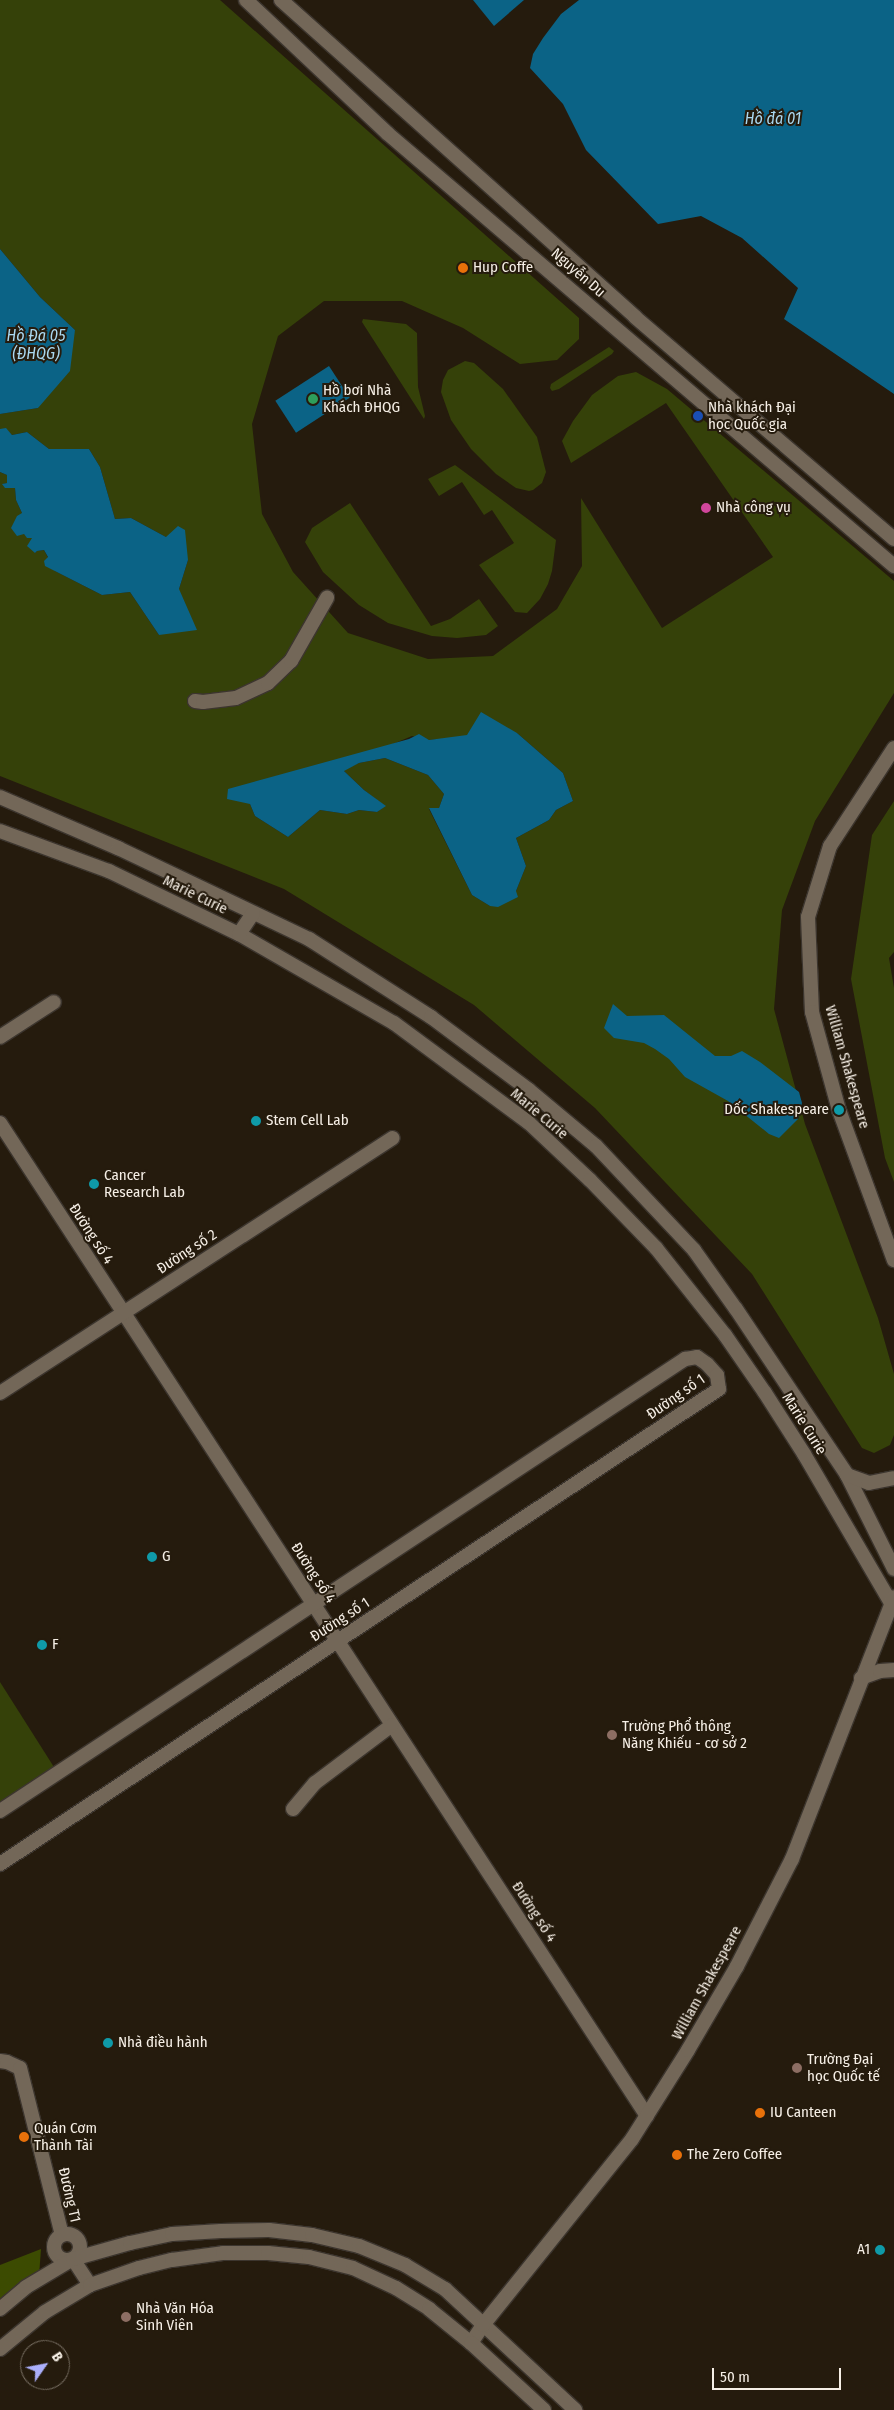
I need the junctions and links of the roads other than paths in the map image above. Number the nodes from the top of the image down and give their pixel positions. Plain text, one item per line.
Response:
1 (246, 0) edge
2 (281, 0) edge
3 (894, 539) edge
4 (894, 566) edge
5 (327, 598) dead end
6 (194, 700) dead end
7 (894, 748) edge
8 (0, 796) edge
9 (0, 831) edge
10 (253, 913) junction
11 (239, 934) junction
12 (54, 1002) dead end
13 (0, 1037) edge
14 (0, 1123) edge
15 (392, 1138) dead end
16 (894, 1260) edge
17 (124, 1313) junction
18 (0, 1393) edge
19 (846, 1475) junction
20 (894, 1478) edge
21 (894, 1569) edge
22 (893, 1602) edge
23 (314, 1604) junction
24 (338, 1641) junction
25 (894, 1670) edge
26 (861, 1678) junction
27 (392, 1725) junction
28 (293, 1809) dead end
29 (0, 1811) edge
30 (0, 1864) edge
31 (0, 2062) edge
32 (647, 2116) junction
33 (73, 2259) junction
34 (90, 2285) junction
35 (0, 2309) edge
36 (483, 2325) junction
37 (472, 2343) junction
38 (0, 2349) edge
39 (544, 2410) edge
40 (575, 2410) edge

1 - 4 street, Nguyễn Du
2 - 3 street, Nguyễn Du
5 - 6 street
7 - 16 street, William Shakespeare
8 - 10 street, Marie Curie
9 - 11 street, Marie Curie
10 - 11 street
10 - 19 street, Marie Curie
11 - 22 street, Marie Curie
12 - 13 street
14 - 17 street, Đường số 4
15 - 17 street, Đường số 2
17 - 18 street, Đường số 2
17 - 23 street, Đường số 4
19 - 20 street
19 - 21 street, Marie Curie
22 - 26 street, William Shakespeare
23 - 24 street, Đường số 4
23 - 24 street, Đường số 1
23 - 29 street, Đường số 1
24 - 27 street, Đường số 4
24 - 30 street, Đường số 1
25 - 26 street
26 - 32 street, William Shakespeare
27 - 28 street
27 - 32 street, Đường số 4
31 - 33 street, Đường T1
32 - 36 street, William Shakespeare
33 - 34 street
33 - 35 street
33 - 36 street
34 - 37 street
34 - 38 street
36 - 37 street, William Shakespeare
36 - 40 street
37 - 39 street

